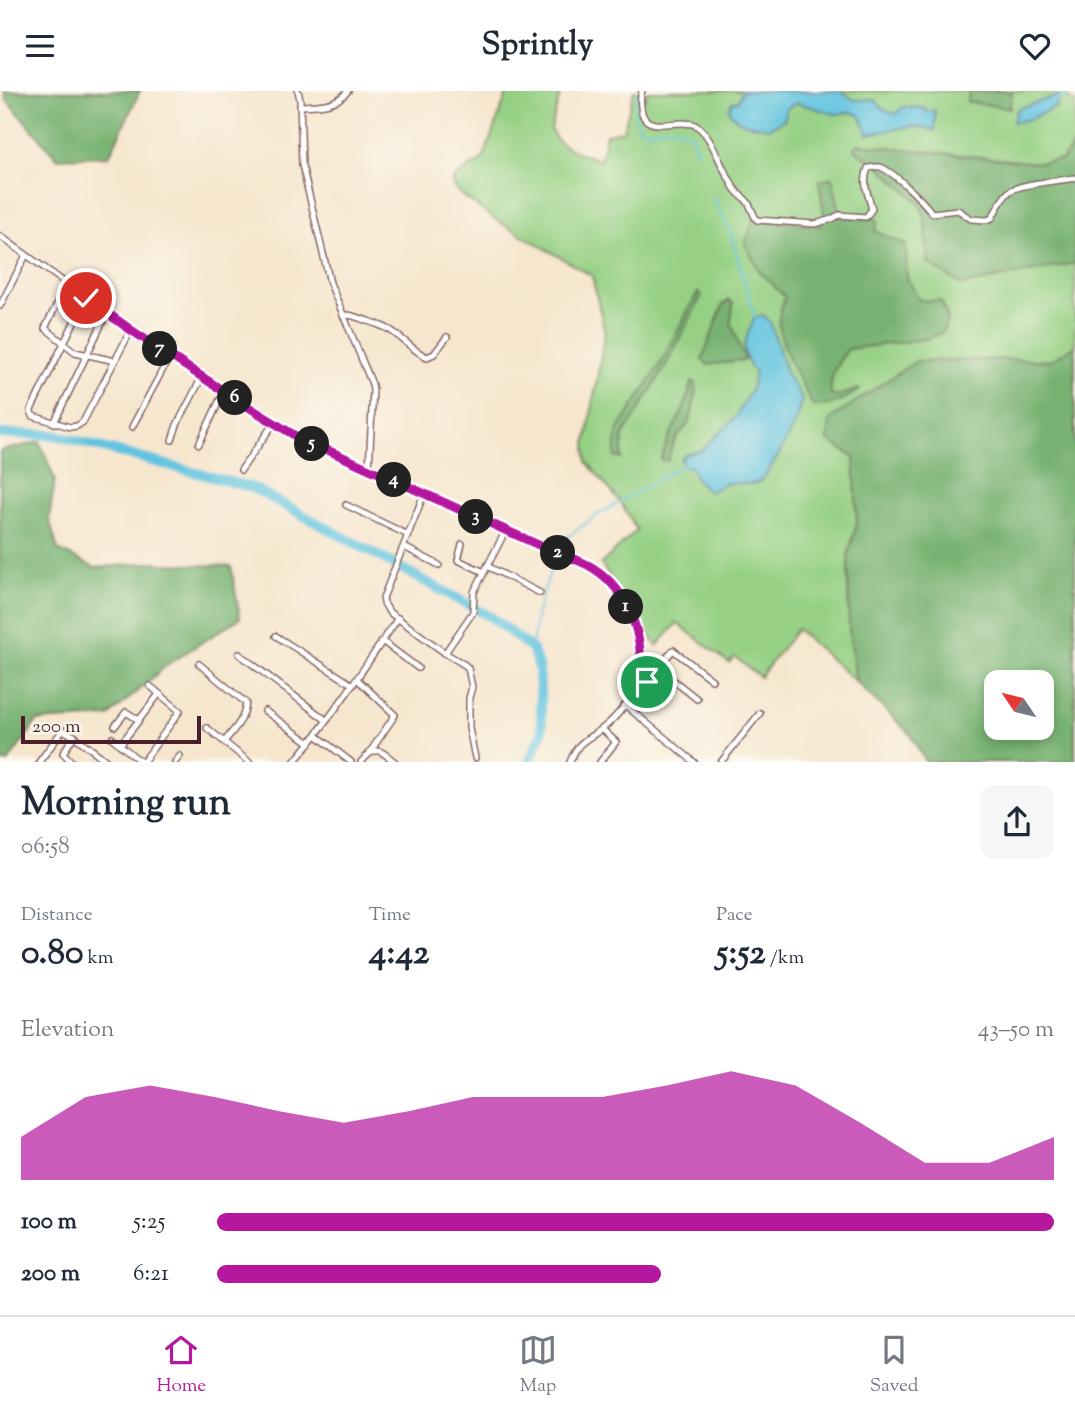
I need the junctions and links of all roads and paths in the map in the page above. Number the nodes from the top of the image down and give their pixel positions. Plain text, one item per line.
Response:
1 (298, 91) edge
2 (348, 91) edge
3 (642, 91) edge
4 (300, 106) junction
5 (1075, 178) edge
6 (0, 236) edge
7 (26, 255) junction
8 (66, 284) junction
9 (86, 298) junction
10 (0, 306) edge
11 (107, 313) junction
12 (343, 316) junction
13 (131, 330) junction
14 (447, 337) dead end
15 (64, 344) junction
16 (86, 355) junction
17 (170, 356) junction
18 (114, 361) junction
19 (202, 377) junction
20 (223, 391) junction
21 (54, 423) junction
22 (274, 423) junction
23 (132, 428) dead end
24 (172, 440) dead end
25 (199, 444) dead end
26 (369, 468) junction
27 (241, 470) dead end
28 (424, 494) junction
29 (346, 505) dead end
30 (506, 530) junction
31 (408, 535) junction
32 (462, 544) dead end
33 (402, 550) junction
34 (439, 565) dead end
35 (485, 569) junction
36 (540, 593) dead end
37 (398, 618) junction
38 (276, 636) dead end
39 (383, 641) junction
40 (445, 653) junction
41 (239, 654) dead end
42 (199, 664) dead end
43 (418, 669) dead end
44 (658, 669) junction
45 (712, 680) dead end
46 (355, 682) junction
47 (638, 684) junction
48 (149, 686) dead end
49 (159, 694) junction
50 (696, 699) dead end
51 (625, 705) junction
52 (265, 711) dead end
53 (760, 713) dead end
54 (139, 720) junction
55 (326, 720) junction
56 (115, 726) dead end
57 (207, 728) dead end
58 (602, 729) junction
59 (316, 735) junction
60 (74, 736) junction
61 (112, 738) dead end
62 (224, 742) junction
63 (310, 743) junction
64 (120, 745) junction
65 (370, 752) junction
66 (180, 756) dead end
67 (475, 758) dead end
68 (39, 762) edge
69 (72, 762) edge
70 (108, 762) edge
71 (142, 762) edge
72 (175, 762) edge
73 (249, 762) edge
74 (294, 762) edge
75 (351, 762) edge
76 (361, 762) edge
77 (395, 762) edge
78 (570, 762) edge
79 (600, 762) edge
80 (694, 762) edge
81 (721, 762) edge

1 - 4 street
2 - 4 street
3 - 5 street
4 - 12 street
6 - 7 street
7 - 8 street
7 - 10 street
8 - 9 street
8 - 15 street
9 - 11 street
9 - 15 street
11 - 13 street
11 - 16 street
12 - 14 street
12 - 26 street
13 - 17 street
13 - 18 street
15 - 16 street
15 - 21 street
16 - 18 street
16 - 21 street
17 - 19 street
17 - 23 street
18 - 21 street
19 - 20 street
19 - 24 street
20 - 22 street
20 - 25 street
22 - 26 street
22 - 27 street
26 - 28 street
28 - 30 street
28 - 31 street
29 - 31 street
30 - 35 street
30 - 47 street
31 - 33 street
32 - 35 street
33 - 34 street
33 - 37 street
35 - 36 street
35 - 40 street
37 - 39 street
37 - 40 street
38 - 46 street
39 - 43 street
39 - 46 street
40 - 67 street
41 - 55 street
42 - 62 street
44 - 45 street
44 - 47 street
44 - 50 street
46 - 55 street
46 - 65 street
47 - 51 street
48 - 49 street
49 - 54 street
49 - 71 street
51 - 58 street
51 - 80 street
52 - 63 street
53 - 81 street
54 - 56 street
54 - 64 street
55 - 59 street
57 - 62 street
58 - 78 street
58 - 79 street
59 - 63 street
59 - 75 street
60 - 68 street
60 - 69 street
60 - 70 street
61 - 64 street
62 - 73 street
63 - 74 street
64 - 71 street
65 - 76 street
65 - 77 street
66 - 72 street

